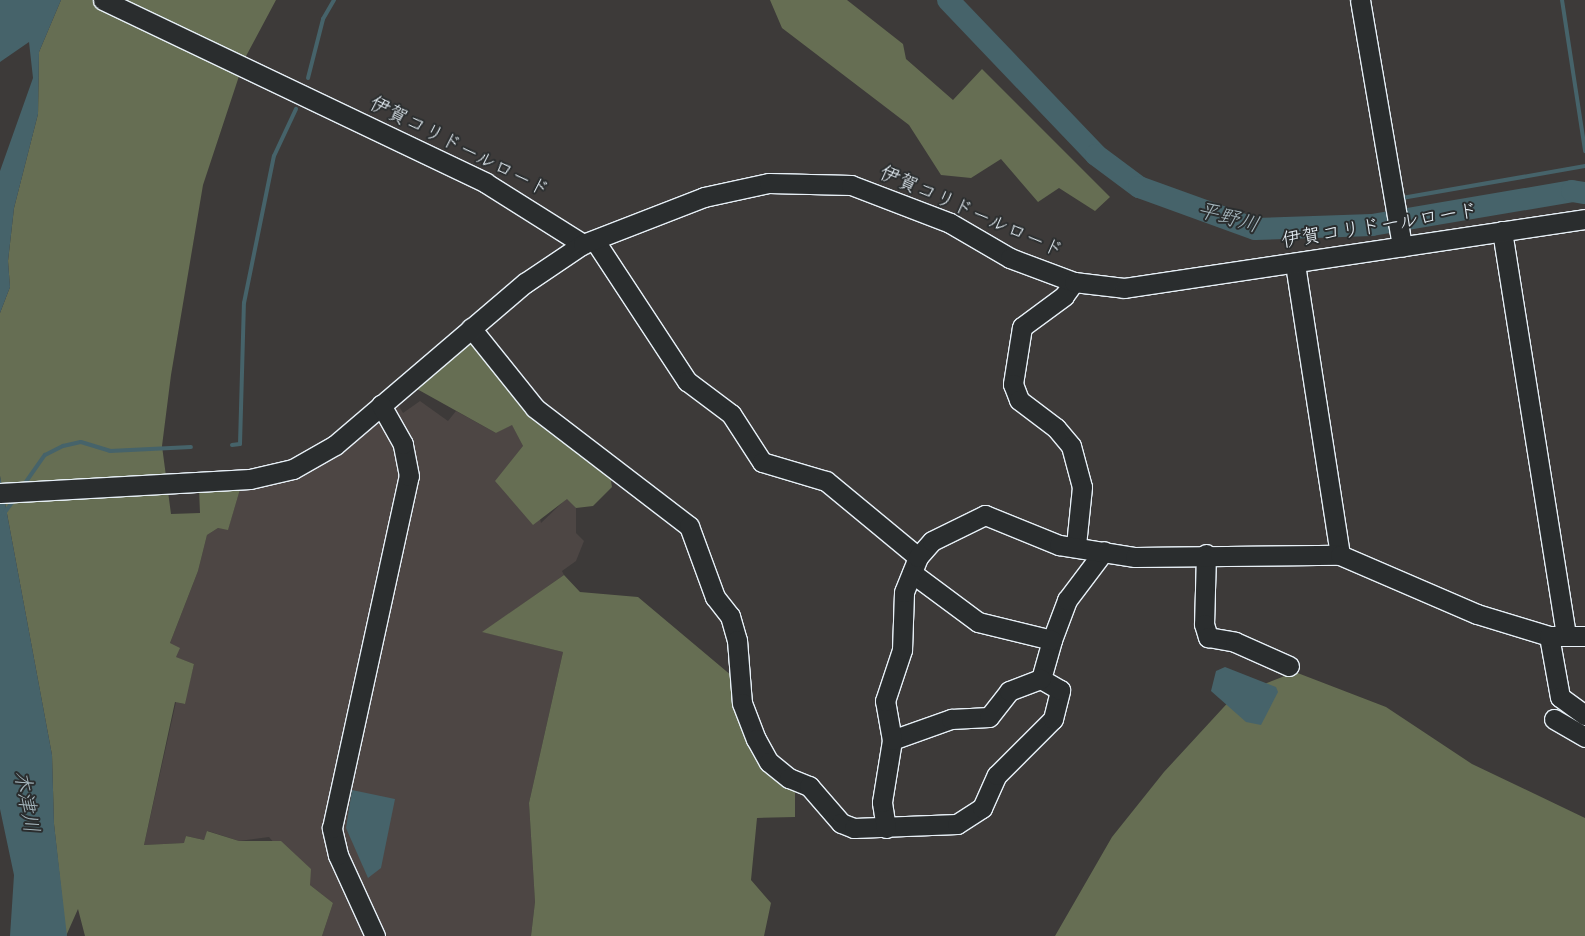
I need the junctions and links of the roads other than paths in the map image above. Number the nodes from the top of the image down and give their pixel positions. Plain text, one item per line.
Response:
1 (103, 0) edge
2 (1360, 0) edge
3 (1585, 219) edge
4 (1502, 231) junction
5 (1401, 240) junction
6 (589, 242) junction
7 (1295, 264) junction
8 (1074, 282) junction
9 (471, 328) junction
10 (381, 405) junction
11 (0, 493) edge
12 (1076, 545) junction
13 (1104, 551) junction
14 (1206, 554) junction
15 (1340, 555) junction
16 (915, 565) junction
17 (1558, 636) junction
18 (1585, 636) edge
19 (1052, 640) junction
20 (1289, 666) dead end
21 (1041, 678) junction
22 (1585, 715) edge
23 (1554, 719) dead end
24 (1585, 737) edge
25 (892, 740) junction
26 (886, 828) junction
27 (375, 936) edge

1 - 6 street, 伊賀コリドールロード
2 - 5 street
3 - 4 street, 伊賀コリドールロード
4 - 5 street, 伊賀コリドールロード
4 - 17 street
5 - 7 street, 伊賀コリドールロード
6 - 8 street, 伊賀コリドールロード
6 - 9 street
6 - 16 street
7 - 8 street, 伊賀コリドールロード
7 - 15 street
8 - 12 street
9 - 10 street
9 - 26 street
10 - 11 street
10 - 27 street
12 - 13 street
12 - 16 street
13 - 14 street
13 - 19 street
14 - 15 street
14 - 20 street
15 - 17 street
16 - 19 street
16 - 25 street
17 - 18 street
17 - 22 street
19 - 21 street
21 - 25 street
21 - 26 street
23 - 24 street
25 - 26 street

